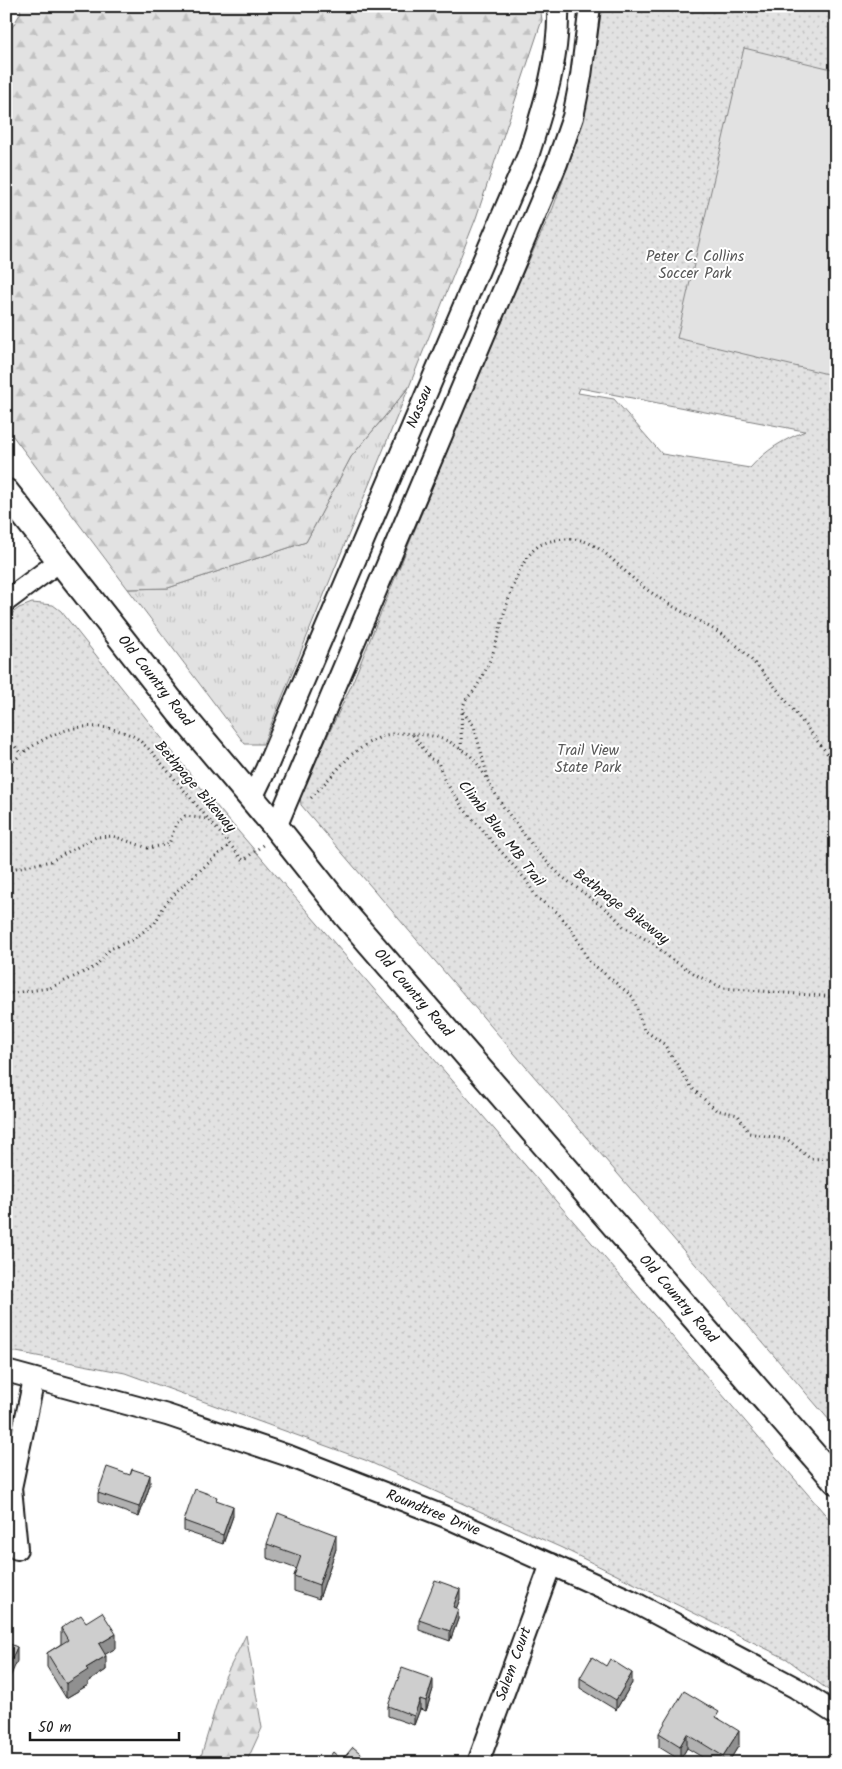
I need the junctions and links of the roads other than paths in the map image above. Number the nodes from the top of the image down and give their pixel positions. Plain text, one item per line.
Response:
1 (558, 6) edge
2 (590, 6) edge
3 (6, 492) edge
4 (61, 560) junction
5 (6, 601) edge
6 (251, 800) junction
7 (276, 827) junction
8 (6, 1371) edge
9 (34, 1378) junction
10 (836, 1481) edge
11 (17, 1549) dead end
12 (550, 1564) junction
13 (836, 1714) edge
14 (478, 1763) edge

1 - 6 street, Nassau
2 - 7 street
3 - 4 main road, Old Country Road
4 - 5 street
4 - 6 main road, Old Country Road
6 - 7 main road, Old Country Road
7 - 10 main road, Old Country Road
8 - 9 street, Roundtree Drive
9 - 11 street
9 - 12 street, Roundtree Drive
12 - 13 street, Roundtree Drive
12 - 14 street, Salem Court

